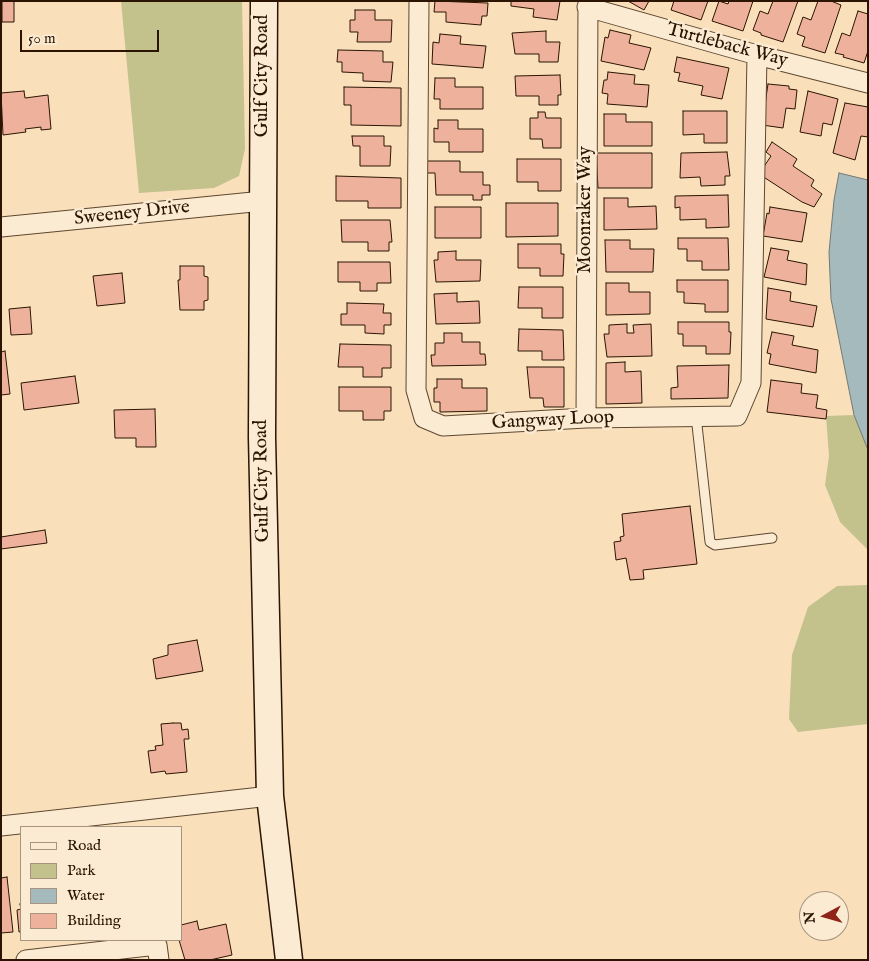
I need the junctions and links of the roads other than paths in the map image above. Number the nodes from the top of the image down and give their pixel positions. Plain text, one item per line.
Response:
1 (264, 1) edge
2 (419, 1) edge
3 (587, 4) edge
4 (757, 55) junction
5 (868, 83) edge
6 (263, 202) junction
7 (1, 227) edge
8 (696, 416) junction
9 (586, 418) junction
10 (772, 538) dead end
11 (270, 796) junction
12 (1, 826) edge
13 (26, 960) edge
14 (159, 960) edge
15 (289, 960) edge

1 - 6 street, Gulf City Road
2 - 9 street, Gangway Loop
3 - 4 street, Turtleback Way
3 - 9 street, Moonraker Way
4 - 5 street, Turtleback Way
4 - 8 street, Gangway Loop
6 - 7 street, Sweeney Drive
6 - 11 street, Gulf City Road
8 - 9 street, Gangway Loop
8 - 10 lane
11 - 12 street
11 - 15 street, Gulf City Road
13 - 14 street

